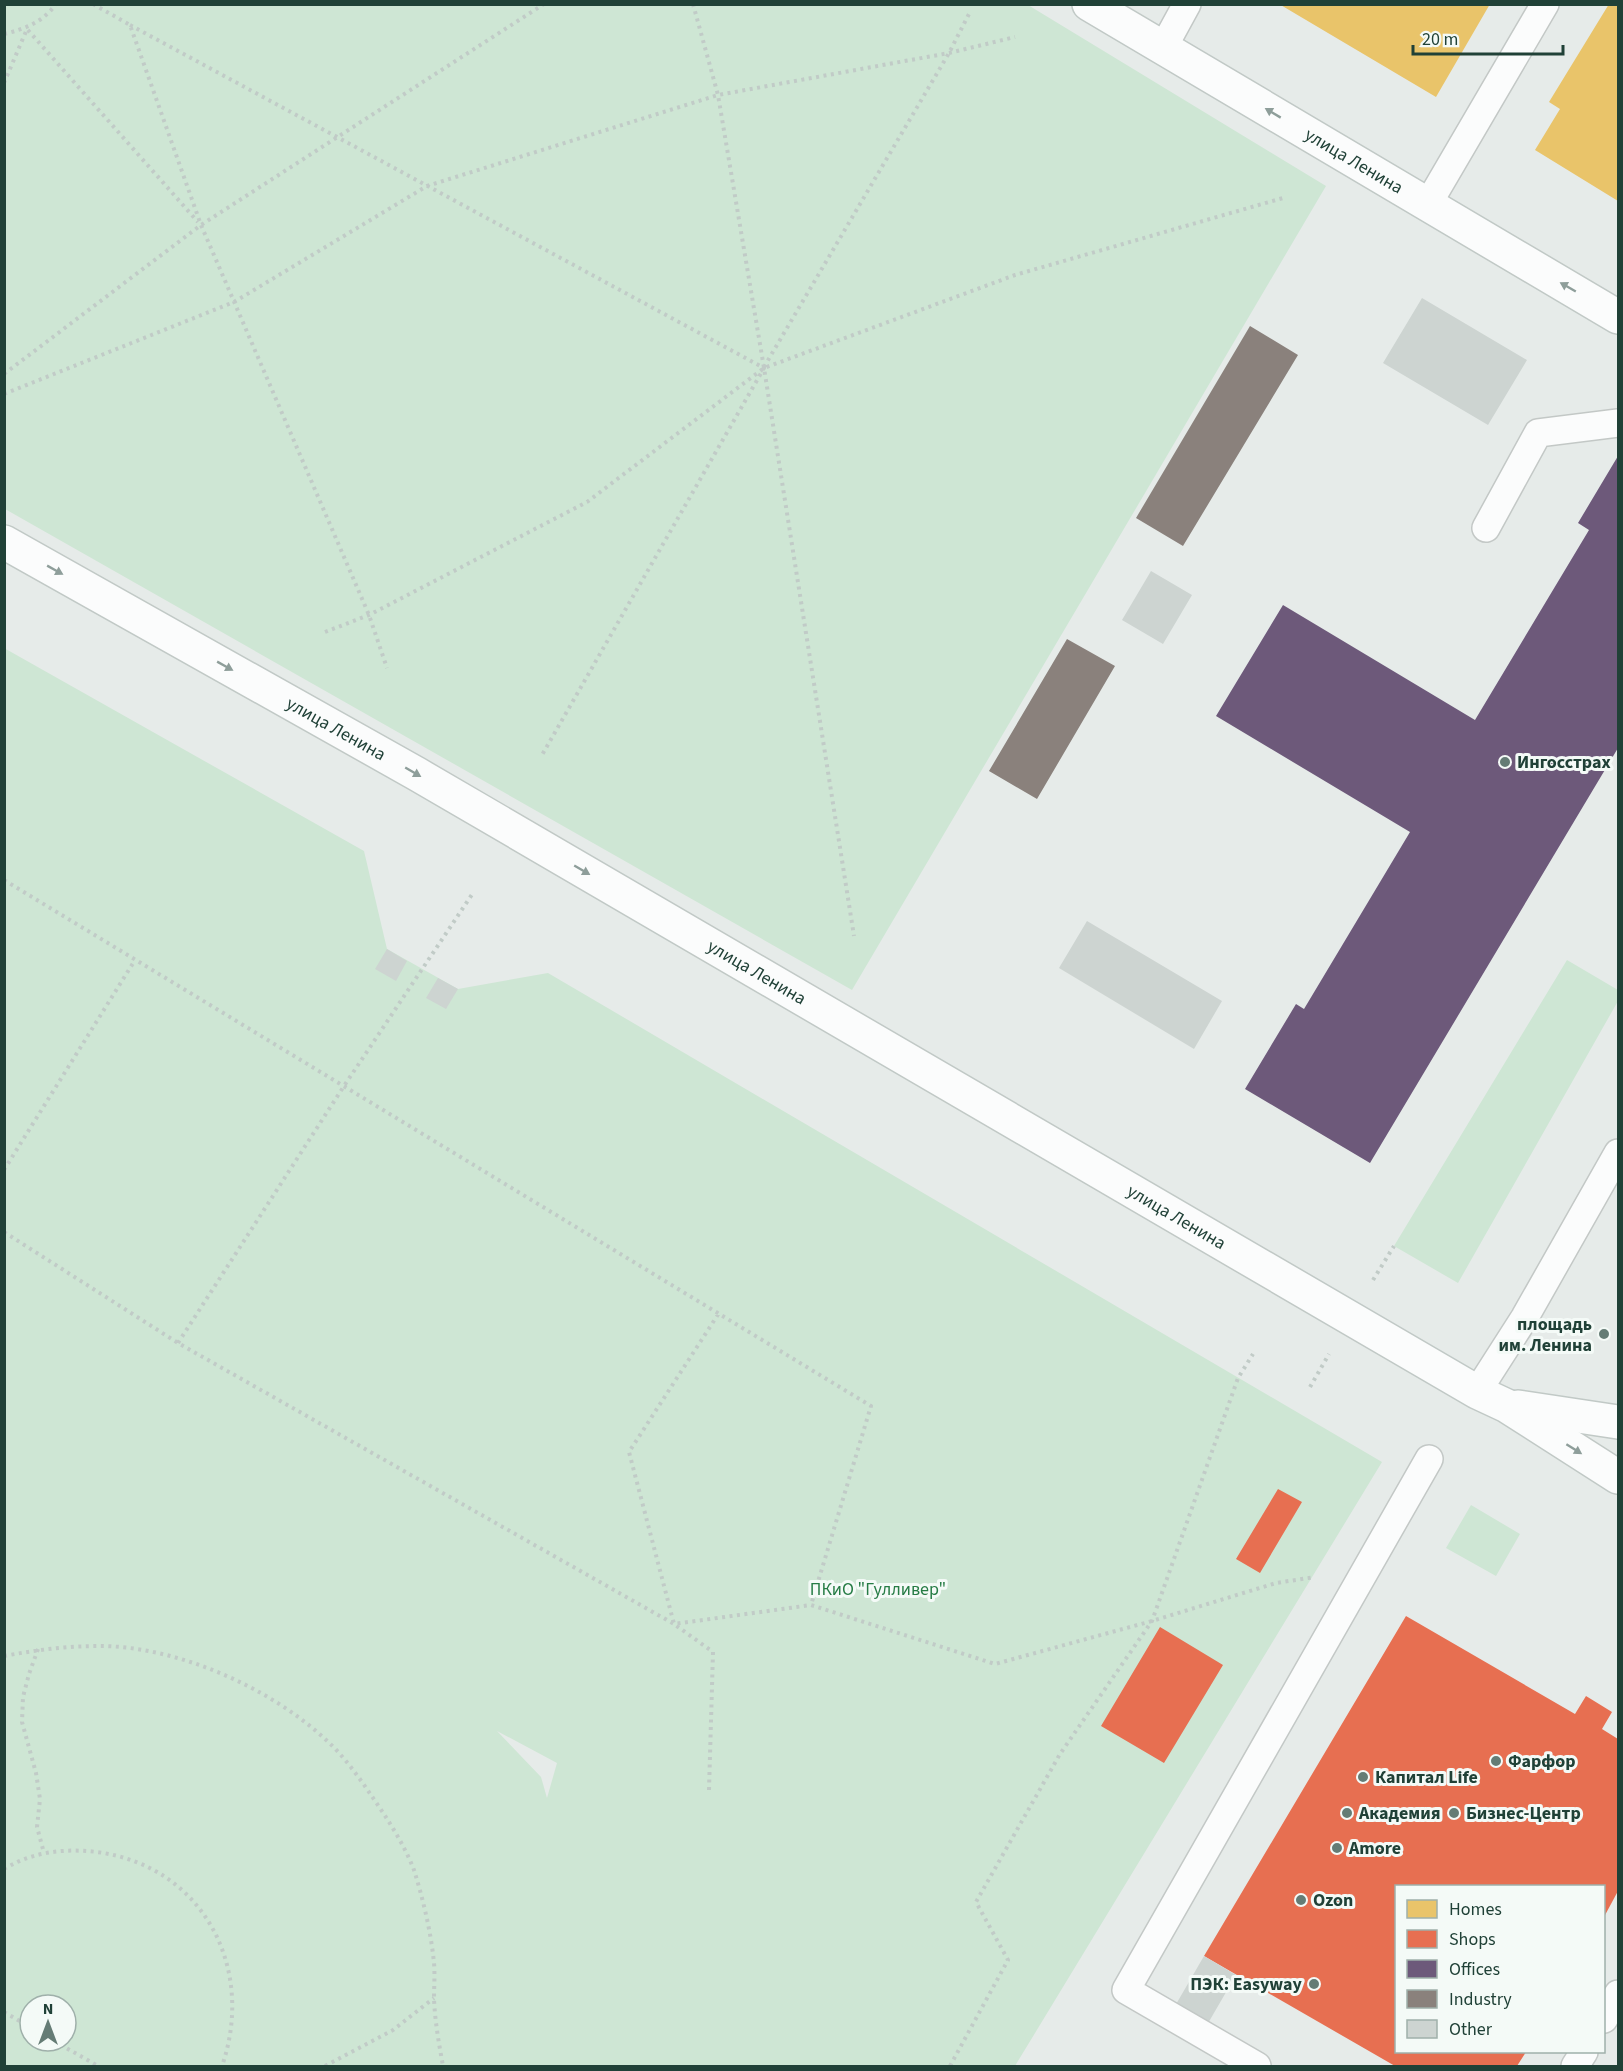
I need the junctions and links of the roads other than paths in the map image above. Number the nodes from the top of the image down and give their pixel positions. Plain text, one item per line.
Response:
1 (1089, 4) edge
2 (1187, 4) edge
3 (1545, 4) edge
4 (1163, 48) junction
5 (1428, 204) junction
6 (1618, 317) edge
7 (1618, 423) edge
8 (1486, 528) dead end
9 (4, 542) edge
10 (1618, 1154) edge
11 (1477, 1392) junction
12 (1507, 1406) junction
13 (1618, 1422) edge
14 (1429, 1459) dead end
15 (1618, 1477) edge
16 (1618, 1995) edge
17 (1605, 2017) edge
18 (1583, 2053) edge
19 (1257, 2067) edge
20 (1575, 2067) edge

1 - 4 main road, улица Ленина
2 - 4 lane
3 - 5 lane
5 -> 4 main road, улица Ленина
6 -> 5 main road, улица Ленина
7 - 8 lane
9 -> 11 main road, улица Ленина
10 - 11 lane
11 - 12 main road, улица Ленина
12 - 13 main road, улица Ленина
12 -> 15 main road, улица Ленина
14 - 19 lane
16 - 17 lane
18 - 20 lane

